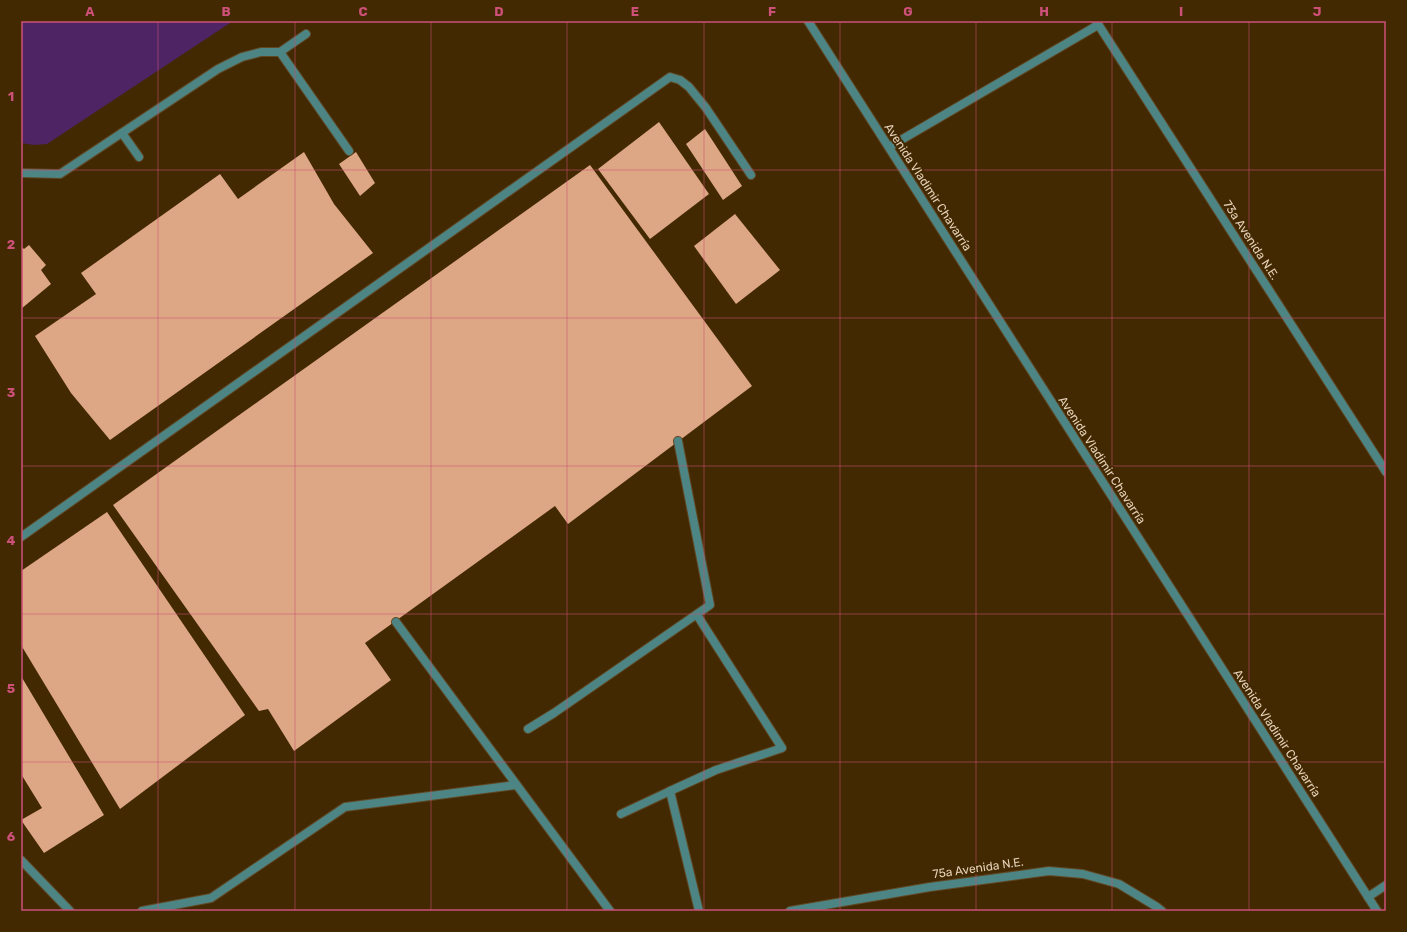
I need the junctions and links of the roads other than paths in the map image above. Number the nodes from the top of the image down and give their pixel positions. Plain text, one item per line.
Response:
1 (808, 21) edge
2 (1097, 23) edge
3 (306, 34) dead end
4 (280, 52) junction
5 (122, 133) junction
6 (888, 147) junction
7 (349, 151) dead end
8 (139, 157) dead end
9 (21, 174) edge
10 (751, 175) dead end
11 (678, 441) dead end
12 (1386, 472) edge
13 (21, 537) edge
14 (697, 615) junction
15 (396, 622) dead end
16 (528, 729) dead end
17 (516, 785) junction
18 (670, 791) junction
19 (621, 814) dead end
20 (21, 860) edge
21 (1386, 885) edge
22 (1368, 897) junction
23 (70, 911) edge
24 (142, 911) edge
25 (610, 911) edge
26 (699, 911) edge
27 (790, 911) edge
28 (1162, 911) edge
29 (1377, 911) edge

1 - 6 street, Avenida Vladimir Chavarría
2 - 6 street
2 - 12 street, 73a Avenida N.E.
3 - 4 street
4 - 5 street
4 - 7 street
5 - 8 street
5 - 9 street
6 - 22 street, Avenida Vladimir Chavarría
10 - 13 street
11 - 14 street
14 - 16 street
14 - 18 street
15 - 17 street
17 - 24 street
17 - 25 street
18 - 19 street
18 - 26 street
20 - 23 street
21 - 22 street
22 - 29 street, Avenida Vladimir Chavarría
27 - 28 street, 75a Avenida N.E.

